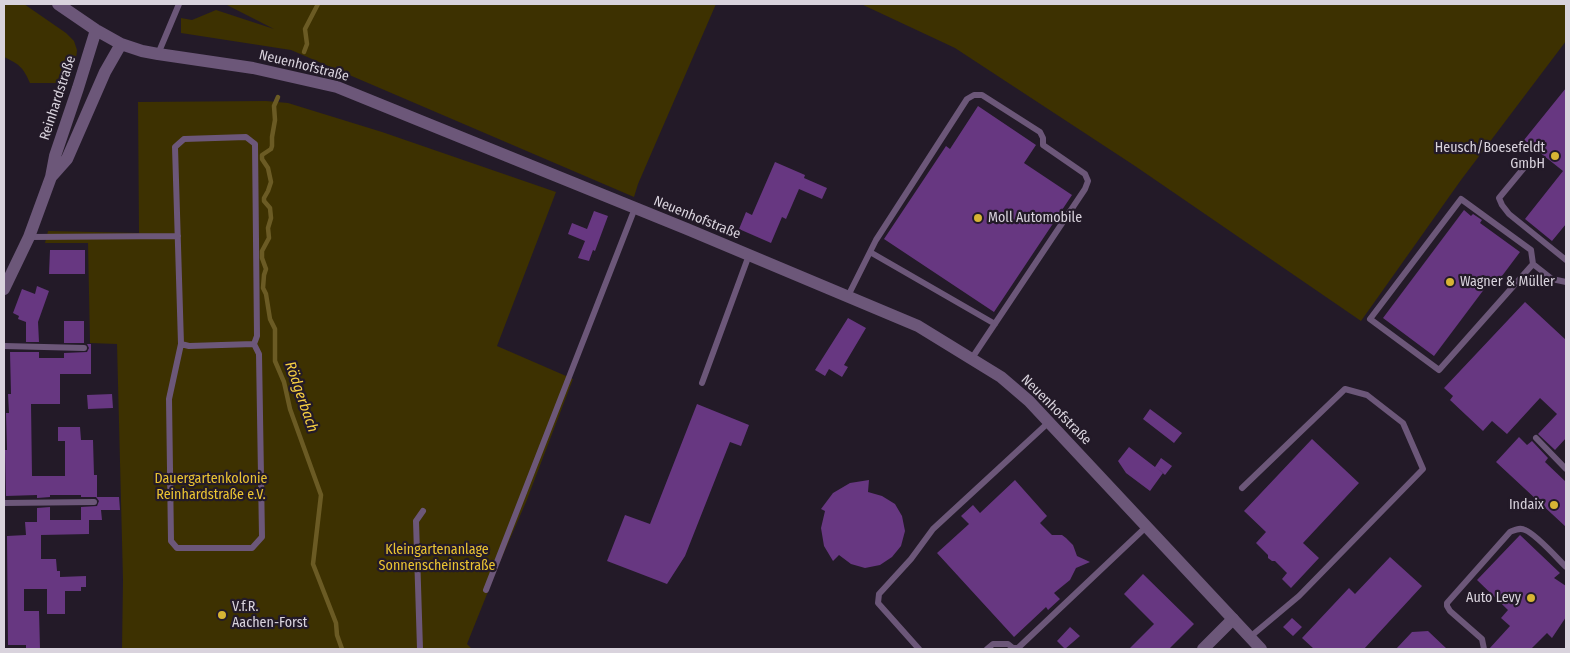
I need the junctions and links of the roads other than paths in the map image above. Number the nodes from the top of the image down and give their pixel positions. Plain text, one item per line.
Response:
1 (58, 4) edge
2 (179, 4) edge
3 (96, 30) junction
4 (121, 44) junction
5 (158, 54) junction
6 (1523, 169) dead end
7 (52, 177) junction
8 (635, 208) junction
9 (178, 236) junction
10 (29, 237) junction
11 (870, 252) junction
12 (749, 255) junction
13 (1566, 260) edge
14 (1533, 264) junction
15 (1566, 282) edge
16 (4, 289) edge
17 (848, 296) junction
18 (995, 324) junction
19 (181, 344) junction
20 (254, 344) junction
21 (4, 346) edge
22 (84, 348) dead end
23 (972, 358) junction
24 (702, 383) dead end
25 (1049, 422) junction
26 (1536, 438) dead end
27 (1566, 469) edge
28 (1242, 488) dead end
29 (94, 502) dead end
30 (4, 503) edge
31 (423, 511) dead end
32 (1146, 527) junction
33 (1566, 567) edge
34 (486, 590) dead end
35 (1233, 619) junction
36 (1250, 637) junction
37 (420, 649) edge
38 (919, 649) edge
39 (987, 649) edge
40 (1203, 649) edge
41 (1261, 649) edge
42 (1484, 649) edge

1 - 3 street, Neuenhofstraße
2 - 5 lane
3 - 4 street, Neuenhofstraße
3 - 7 street, Reinhardstraße
4 - 5 street, Neuenhofstraße
4 - 7 street, Reinhardstraße
5 - 8 street, Neuenhofstraße
6 - 13 lane
7 - 10 street, Reinhardstraße
8 - 12 street, Neuenhofstraße
8 - 34 lane
9 - 10 lane
9 - 19 lane
9 - 20 lane
10 - 16 street, Reinhardstraße
11 - 17 lane
11 - 18 lane
11 - 18 lane
12 - 17 street, Neuenhofstraße
12 - 24 lane
14 - 14 lane
14 - 15 lane
17 - 23 street, Neuenhofstraße
18 - 23 lane
19 - 20 lane
19 - 20 lane
21 - 22 lane
23 - 25 street, Neuenhofstraße
25 - 32 street, Neuenhofstraße
25 - 38 lane
26 - 27 lane
28 - 36 lane
29 - 30 lane
31 - 37 lane
32 - 35 street, Neuenhofstraße
32 - 39 lane
33 - 42 lane
35 - 36 street, Neuenhofstraße
35 - 40 street
36 - 41 street, Neuenhofstraße

